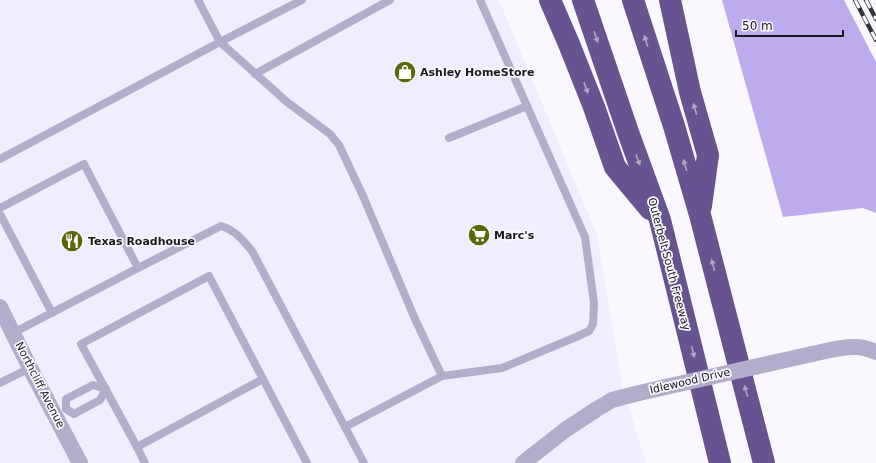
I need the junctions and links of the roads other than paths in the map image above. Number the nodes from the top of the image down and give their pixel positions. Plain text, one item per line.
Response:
1 (198, 0) edge
2 (302, 0) edge
3 (390, 0) edge
4 (480, 0) edge
5 (550, 0) edge
6 (583, 0) edge
7 (633, 0) edge
8 (670, 0) edge
9 (220, 42) junction
10 (255, 74) junction
11 (527, 106) junction
12 (449, 138) dead end
13 (0, 159) edge
14 (0, 208) edge
15 (0, 214) edge
16 (700, 216) junction
17 (660, 220) junction
18 (138, 268) junction
19 (0, 307) edge
20 (52, 313) junction
21 (13, 334) junction
22 (876, 352) edge
23 (30, 368) junction
24 (442, 376) junction
25 (263, 379) junction
26 (0, 383) edge
27 (106, 389) junction
28 (60, 412) junction
29 (345, 427) junction
30 (136, 447) junction
31 (80, 463) edge
32 (144, 463) edge
33 (307, 463) edge
34 (364, 463) edge
35 (523, 463) edge
36 (720, 463) edge
37 (764, 463) edge

1 - 9 lane
2 - 9 lane
3 - 10 lane
4 - 11 lane
5 -> 17 highway
6 -> 17 highway, Outerbelt South Freeway
16 -> 7 highway
16 -> 8 highway
9 - 10 lane
9 - 13 lane
10 - 24 lane
11 - 12 lane
11 - 24 lane
14 - 18 lane
15 - 20 lane
37 -> 16 highway
17 -> 36 highway, Outerbelt South Freeway
18 - 20 lane
18 - 29 lane
19 - 21 street, Northcliff Avenue
20 - 21 lane
21 - 23 street, Northcliff Avenue
22 - 35 street, Idlewood Drive, bridge
23 - 26 lane
23 - 28 street, Northcliff Avenue
24 - 29 lane
25 - 27 lane
25 - 30 lane
25 - 33 lane
27 - 28 lane
27 - 28 lane
27 - 30 lane
28 - 31 street, Northcliff Avenue
29 - 34 lane
30 - 32 lane

